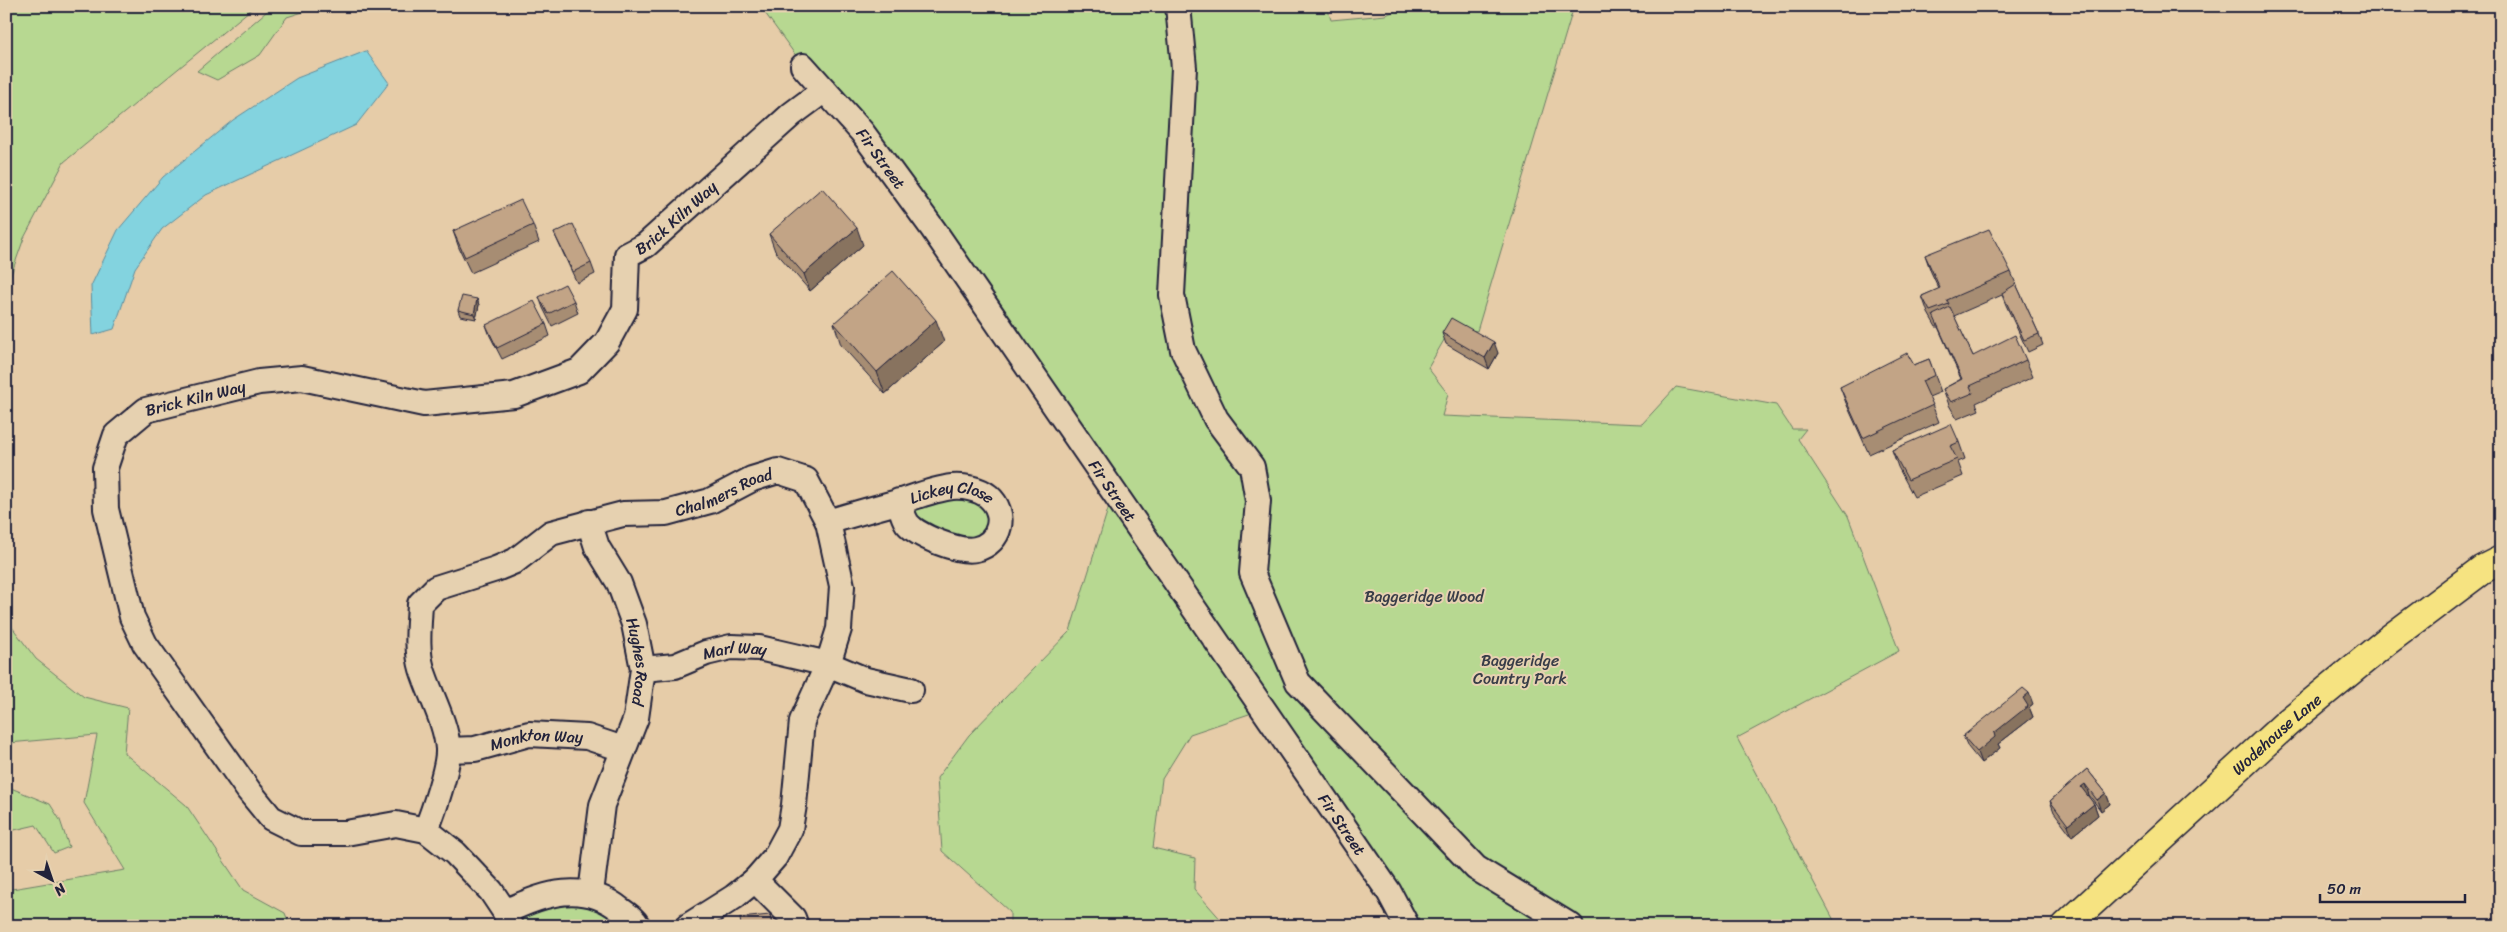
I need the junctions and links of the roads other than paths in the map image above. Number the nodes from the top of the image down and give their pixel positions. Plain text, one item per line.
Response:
1 (1178, 6) edge
2 (802, 66) dead end
3 (823, 90) junction
4 (899, 501) dead end
5 (589, 522) junction
6 (828, 522) junction
7 (2501, 560) edge
8 (828, 664) junction
9 (643, 669) junction
10 (911, 690) dead end
11 (448, 750) junction
12 (623, 750) junction
13 (426, 830) junction
14 (755, 880) junction
15 (591, 893) junction
16 (508, 919) edge
17 (638, 926) edge
18 (688, 926) edge
19 (796, 926) edge
20 (1407, 926) edge
21 (1571, 926) edge
22 (2066, 926) edge

1 - 21 street
2 - 3 street, Fir Street
3 - 13 street, Brick Kiln Way
3 - 20 street, Fir Street
4 - 6 street, Lickey Close
5 - 6 street, Chalmers Road
5 - 9 street, Hughes Road
5 - 11 street, Chalmers Road
6 - 8 street, Chalmers Road
7 - 22 main road, Wodehouse Lane
8 - 9 street, Marl Way
8 - 10 street, Marl Way
8 - 14 street, Chalmers Road
9 - 12 street, Hughes Road
11 - 12 street, Monkton Way
11 - 13 street, Chalmers Road
12 - 15 street, Hughes Road
13 - 16 street, Brick Kiln Way
14 - 18 street, Chalmers Road
14 - 19 street
15 - 16 street
15 - 17 street

